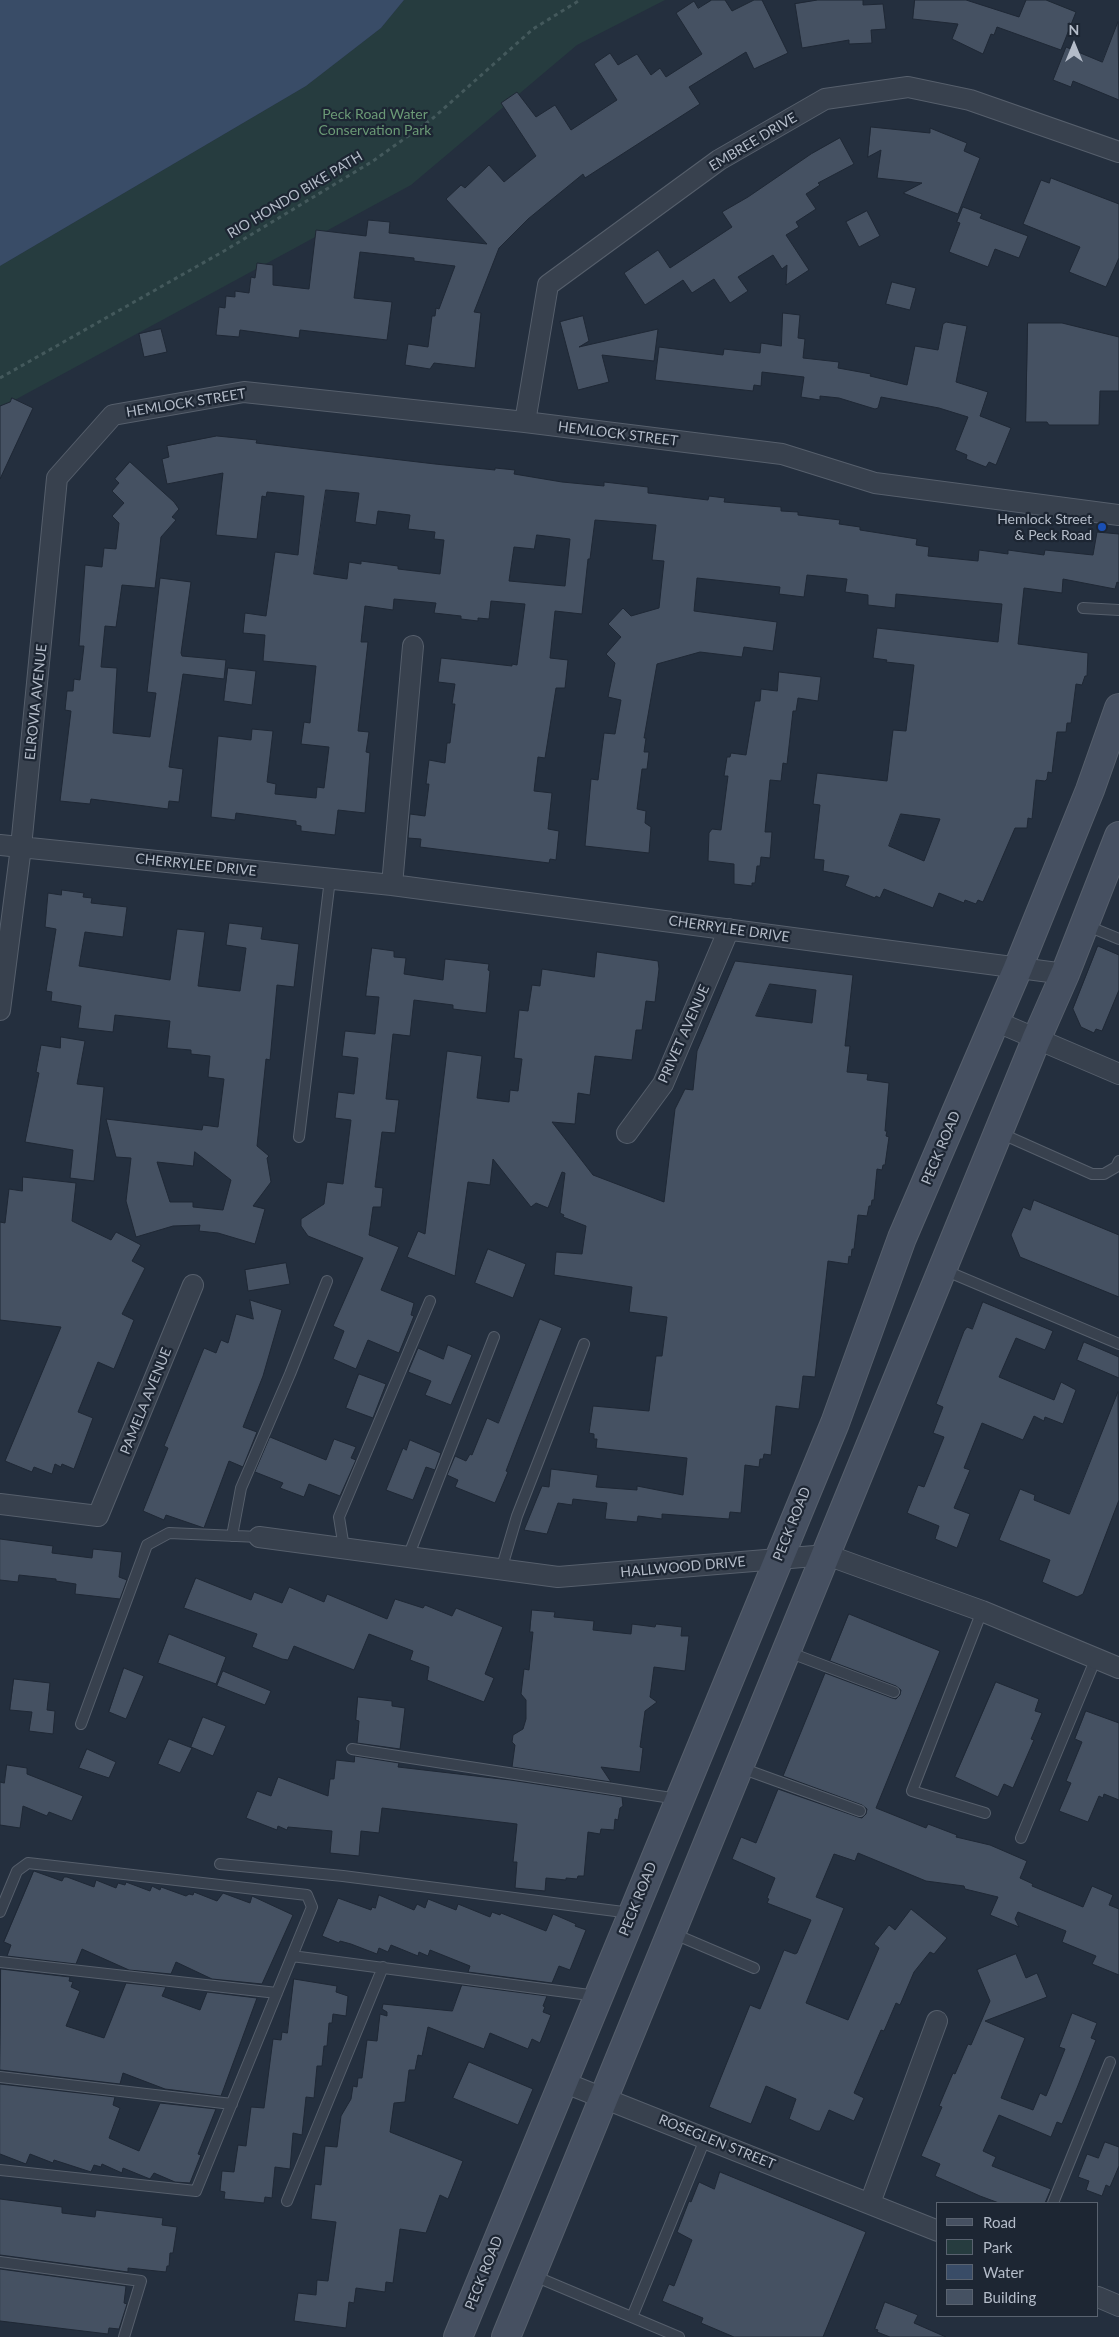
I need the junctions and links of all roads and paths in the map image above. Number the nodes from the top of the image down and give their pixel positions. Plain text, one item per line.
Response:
1 (580, 0) edge
2 (1119, 152) edge
3 (0, 378) edge
4 (113, 415) joint
5 (525, 422) junction
6 (1119, 515) edge
7 (1083, 608) dead end
8 (1119, 610) edge
9 (413, 646) dead end
10 (1119, 708) edge
11 (1119, 836) edge
12 (0, 845) edge
13 (21, 847) junction
14 (330, 879) junction
15 (392, 885) junction
16 (1084, 925) junction
17 (730, 929) junction
18 (1119, 939) edge
19 (1018, 968) junction
20 (1065, 974) junction
21 (0, 1010) edge
22 (995, 1021) junction
23 (1036, 1040) junction
24 (1119, 1074) edge
25 (999, 1132) junction
26 (627, 1133) dead end
27 (299, 1137) dead end
28 (1119, 1161) edge
29 (943, 1269) junction
30 (327, 1280) dead end
31 (193, 1285) dead end
32 (430, 1300) dead end
33 (494, 1337) dead end
34 (584, 1344) dead end
35 (1119, 1344) edge
36 (0, 1504) edge
37 (232, 1536) junction
38 (259, 1537) joint
39 (344, 1548) junction
40 (827, 1555) junction
41 (408, 1557) junction
42 (778, 1559) junction
43 (501, 1570) junction
44 (982, 1610) junction
45 (787, 1652) junction
46 (1096, 1658) junction
47 (1119, 1668) edge
48 (894, 1692) dead end
49 (81, 1724) dead end
50 (352, 1749) dead end
51 (740, 1767) junction
52 (679, 1799) junction
53 (860, 1811) dead end
54 (985, 1813) dead end
55 (1021, 1838) dead end
56 (220, 1864) dead end
57 (0, 1912) edge
58 (632, 1913) junction
59 (671, 1933) junction
60 (292, 1956) junction
61 (0, 1962) edge
62 (383, 1967) junction
63 (754, 1968) dead end
64 (277, 1993) junction
65 (598, 1996) junction
66 (937, 2021) dead end
67 (1110, 2062) dead end
68 (0, 2077) edge
69 (563, 2082) junction
70 (604, 2098) junction
71 (232, 2104) junction
72 (706, 2137) junction
73 (0, 2170) edge
74 (287, 2201) dead end
75 (1053, 2202) edge
76 (870, 2203) junction
77 (936, 2230) edge
78 (0, 2262) edge
79 (532, 2274) junction
80 (1099, 2297) edge
81 (1119, 2306) edge
82 (632, 2317) junction
83 (124, 2337) edge
84 (458, 2337) edge
85 (506, 2337) edge
86 (679, 2337) edge

1 - 3 path, RIO HONDO BIKE PATH
2 - 5 street, EMBREE DRIVE
4 - 5 street, HEMLOCK STREET
4 - 13 street, ELROVIA AVENUE
5 - 6 street, HEMLOCK STREET
7 - 8 lane
9 - 15 street
10 - 19 main road, PECK ROAD
11 - 16 main road
12 - 13 street, CHERRYLEE DRIVE
13 - 14 street, CHERRYLEE DRIVE
13 - 21 street, ELROVIA AVENUE
14 - 15 street, CHERRYLEE DRIVE
14 - 27 lane
15 - 17 street, CHERRYLEE DRIVE
16 - 18 lane
16 - 20 main road
17 - 19 street, CHERRYLEE DRIVE
17 - 26 street, PRIVET AVENUE
19 - 20 street, CHERRYLEE DRIVE
19 - 22 main road, PECK ROAD
20 - 23 main road
22 - 23 street
22 - 42 main road, PECK ROAD
23 - 24 street
23 - 25 main road
25 - 28 lane
25 - 29 main road
29 - 35 lane
29 - 40 main road
30 - 37 lane
31 - 36 street, PAMELA AVENUE
32 - 39 lane
33 - 41 lane
34 - 43 lane
37 - 38 lane
37 - 49 lane
38 - 39 street, HALLWOOD DRIVE
39 - 41 street, HALLWOOD DRIVE
40 - 42 street, HALLWOOD DRIVE
40 - 44 street, HALLWOOD DRIVE
40 - 45 main road
41 - 43 street, HALLWOOD DRIVE
42 - 43 street, HALLWOOD DRIVE
42 - 52 main road, PECK ROAD
44 - 46 street, HALLWOOD DRIVE
44 - 54 lane
45 - 48 lane
45 - 51 main road
46 - 47 street, HALLWOOD DRIVE
46 - 55 lane
50 - 52 lane
51 - 53 lane
51 - 59 main road
52 - 58 main road, PECK ROAD
56 - 58 lane
57 - 60 lane
58 - 65 main road, PECK ROAD
59 - 63 lane
59 - 70 main road
60 - 62 lane
60 - 64 lane
61 - 64 lane
62 - 65 lane
62 - 74 lane
64 - 71 lane
65 - 69 main road, PECK ROAD
66 - 76 street
67 - 75 lane
68 - 71 lane
69 - 70 street, ROSEGLEN STREET
69 - 84 main road, PECK ROAD
70 - 72 street, ROSEGLEN STREET
70 - 79 main road
71 - 73 lane
72 - 76 street, ROSEGLEN STREET
72 - 82 lane
76 - 77 street, ROSEGLEN STREET
78 - 83 lane
79 - 82 lane
79 - 85 main road
80 - 81 street
82 - 86 lane

